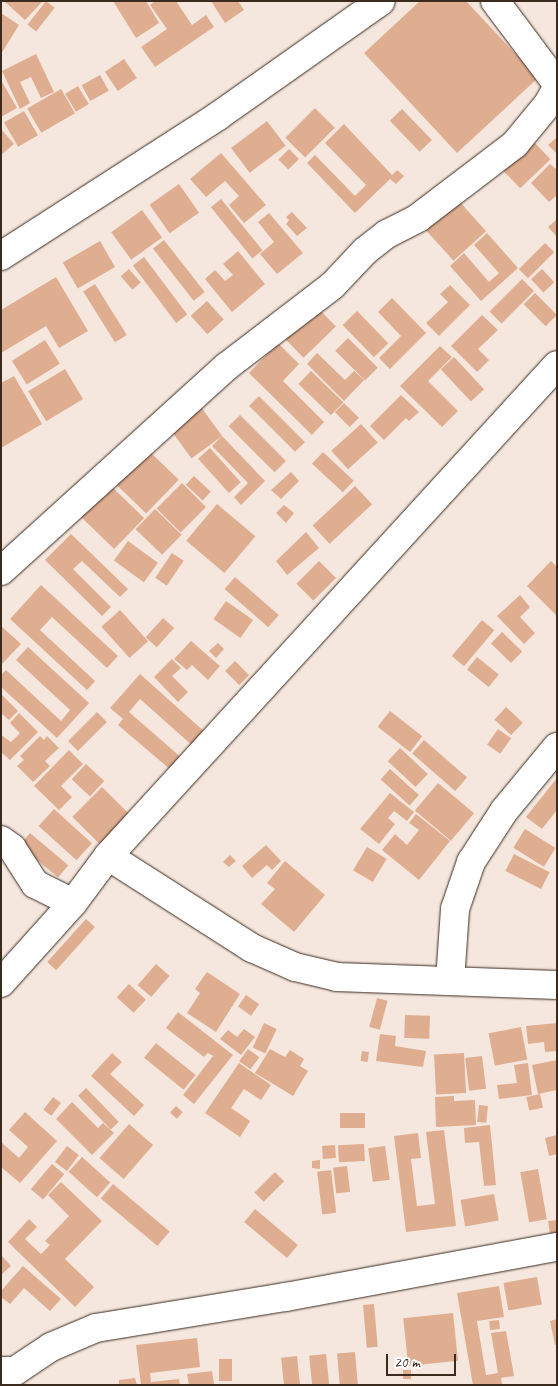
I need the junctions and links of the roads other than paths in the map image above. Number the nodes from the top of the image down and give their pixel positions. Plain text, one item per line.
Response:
1 (381, 1) edge
2 (495, 1) edge
3 (557, 84) edge
4 (557, 88) edge
5 (1, 256) edge
6 (557, 365) edge
7 (1, 571) edge
8 (557, 746) edge
9 (1, 840) edge
10 (108, 856) junction
11 (73, 903) junction
12 (450, 981) junction
13 (1, 983) edge
14 (557, 985) edge
15 (557, 1247) edge
16 (1, 1371) edge

1 - 5 street
2 - 3 street
4 - 7 street
6 - 10 street
8 - 12 street
9 - 11 street
10 - 11 street
10 - 12 street
11 - 13 street
12 - 14 street
15 - 16 street

